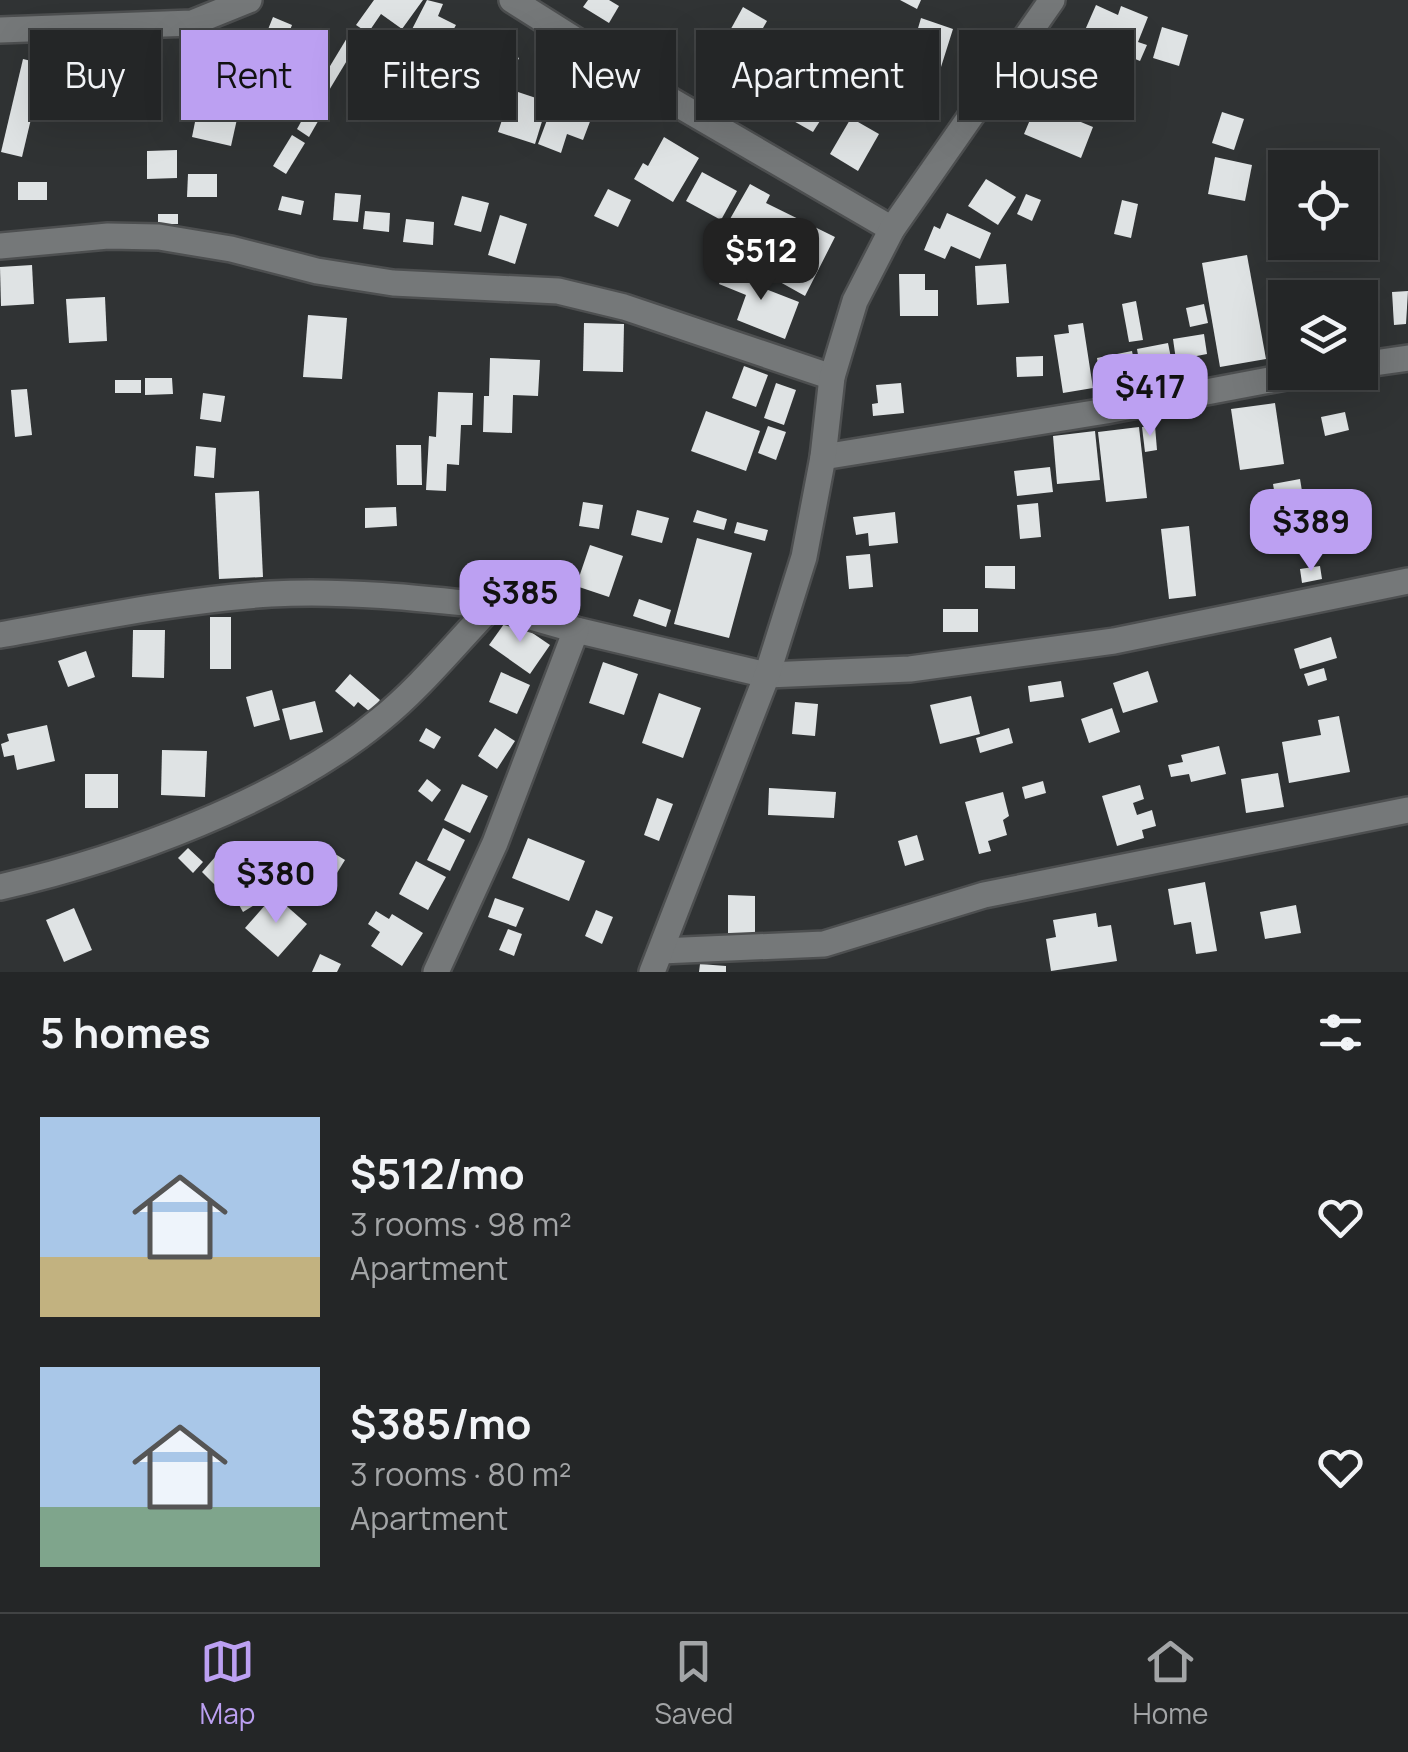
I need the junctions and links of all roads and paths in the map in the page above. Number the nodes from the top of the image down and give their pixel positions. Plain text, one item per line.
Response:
1 (249, 0) edge
2 (512, 0) edge
3 (1052, 0) edge
4 (0, 30) edge
5 (892, 229) junction
6 (0, 246) edge
7 (1408, 358) edge
8 (1378, 362) edge
9 (832, 377) junction
10 (1268, 380) edge
11 (824, 457) junction
12 (1408, 582) edge
13 (492, 606) junction
14 (576, 630) junction
15 (0, 635) edge
16 (767, 675) junction
17 (1408, 810) edge
18 (0, 887) edge
19 (657, 962) edge
20 (436, 972) edge

1 - 4 street
2 - 5 street
3 - 5 street
5 - 9 street
6 - 9 street
7 - 8 street
9 - 11 street
10 - 11 street
11 - 16 street
12 - 16 street
13 - 14 street
13 - 15 street
13 - 18 street
14 - 16 street
14 - 20 street
16 - 19 street
17 - 19 street

